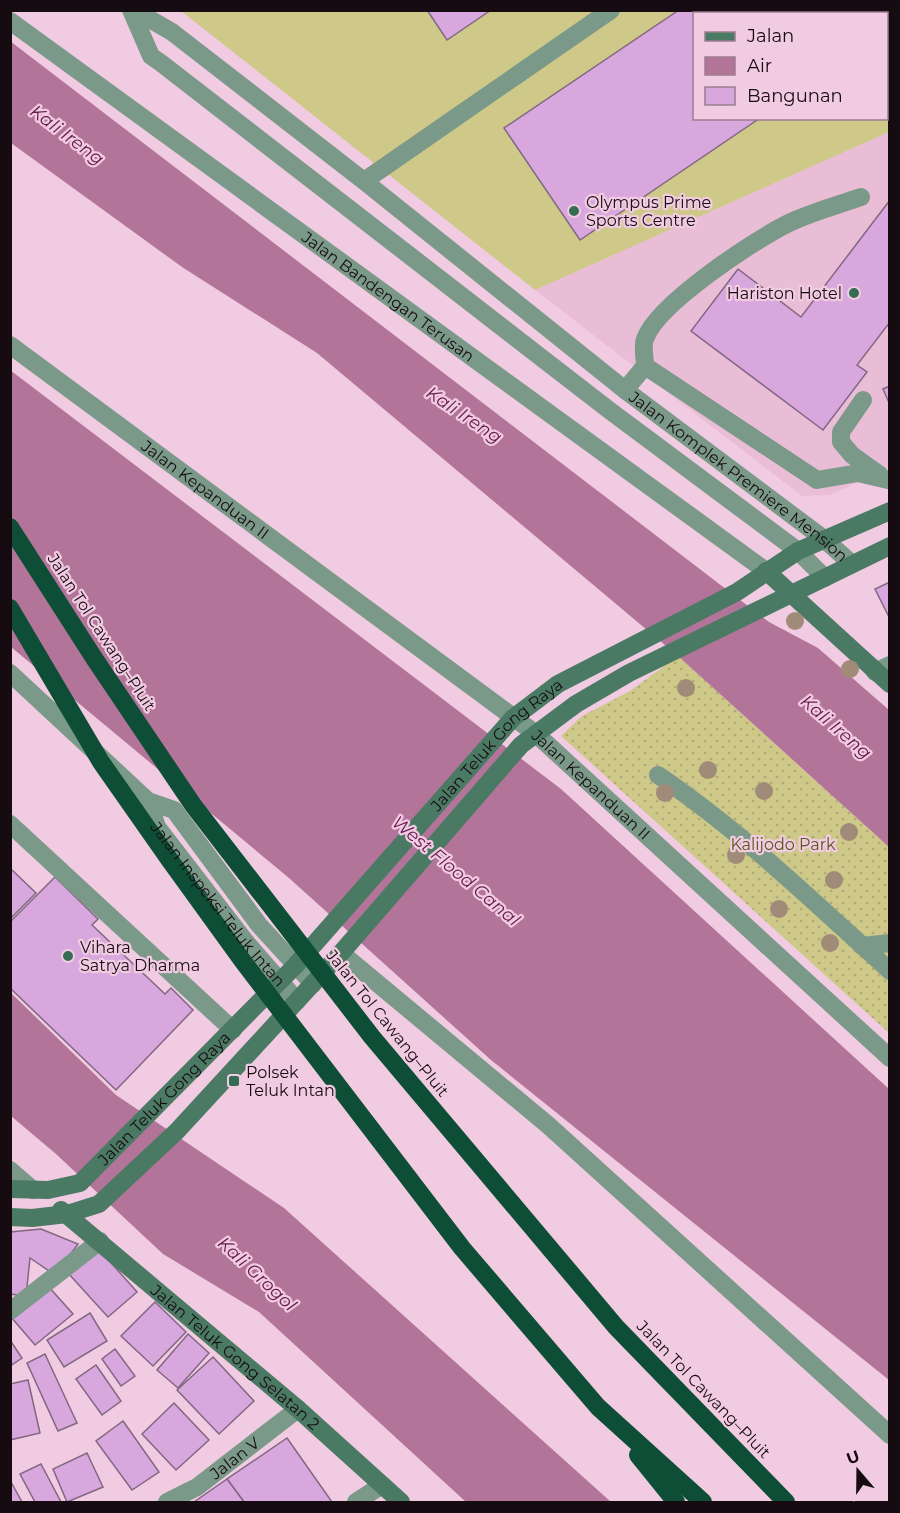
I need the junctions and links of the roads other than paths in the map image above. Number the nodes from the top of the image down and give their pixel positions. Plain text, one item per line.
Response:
1 (132, 10) edge
2 (611, 10) edge
3 (10, 21) edge
4 (180, 38) junction
5 (161, 63) junction
6 (364, 181) junction
7 (861, 197) dead end
8 (344, 204) junction
9 (451, 251) junction
10 (435, 274) junction
11 (10, 345) edge
12 (645, 366) junction
13 (625, 390) junction
14 (863, 400) dead end
15 (609, 410) junction
16 (889, 482) edge
17 (890, 511) edge
18 (10, 527) edge
19 (824, 539) junction
20 (890, 546) edge
21 (798, 551) junction
22 (852, 564) junction
23 (766, 571) junction
24 (825, 578) junction
25 (791, 592) junction
26 (10, 608) edge
27 (882, 668) edge
28 (10, 673) edge
29 (890, 684) edge
30 (513, 718) junction
31 (529, 740) junction
32 (658, 775) dead end
33 (148, 801) junction
34 (10, 824) edge
35 (890, 943) edge
36 (862, 946) junction
37 (346, 947) junction
38 (295, 966) junction
39 (890, 971) edge
40 (279, 981) junction
41 (313, 984) junction
42 (297, 1001) junction
43 (233, 1030) junction
44 (890, 1058) edge
45 (10, 1170) edge
46 (22, 1190) edge
47 (67, 1214) junction
48 (10, 1216) edge
49 (100, 1240) junction
50 (10, 1311) edge
51 (598, 1407) junction
52 (298, 1409) junction
53 (890, 1435) edge
54 (382, 1485) junction
55 (167, 1503) edge
56 (356, 1503) edge
57 (401, 1503) edge
58 (676, 1503) edge
59 (703, 1503) edge
60 (786, 1503) edge

1 - 4 street, Jalan Komplek Premiere Mension
1 - 5 street, Jalan Komplek Premiere Mension
2 - 6 street
3 - 23 street, Jalan Bandengan Terusan
4 - 5 street
4 - 6 street, Jalan Komplek Premiere Mension
5 - 8 street, Jalan Komplek Premiere Mension
6 - 8 street
6 - 9 street, Jalan Komplek Premiere Mension
7 - 12 street
8 - 10 street, Jalan Komplek Premiere Mension
9 - 10 street
9 - 13 street, Jalan Komplek Premiere Mension
10 - 15 street, Jalan Komplek Premiere Mension
11 - 30 street, Jalan Kepanduan II
12 - 13 street
12 - 16 street
13 - 15 street, Jalan Komplek Premiere Mension
13 - 19 street, Jalan Komplek Premiere Mension
14 - 16 street
15 - 21 street, Jalan Komplek Premiere Mension
17 - 19 main road, Jalan Teluk Gong Raya
18 - 60 highway, Jalan Tol Cawang–Pluit
19 - 21 main road, Jalan Teluk Gong Raya
19 - 22 street, Jalan Komplek Premiere Mension
20 - 22 main road, Jalan Teluk Gong Raya
21 - 23 main road, Jalan Teluk Gong Raya
21 - 24 street, Jalan Komplek Premiere Mension
22 - 24 main road, Jalan Teluk Gong Raya
23 - 25 main road
23 - 30 main road, Jalan Teluk Gong Raya
24 - 25 main road, Jalan Teluk Gong Raya
25 - 27 main road
25 - 31 main road, Jalan Teluk Gong Raya
26 - 51 highway
27 - 29 main road
28 - 33 street, Jalan Inspeksi Teluk Intan
30 - 31 street, Jalan Kepanduan II
30 - 38 main road, Jalan Teluk Gong Raya
31 - 37 main road, Jalan Teluk Gong Raya
31 - 44 street, Jalan Kepanduan II
32 - 36 street
33 - 38 street, Jalan Inspeksi Teluk Intan
33 - 40 street, Jalan Inspeksi Teluk Intan
34 - 43 street
35 - 36 street
36 - 39 street
37 - 41 main road, Jalan Teluk Gong Raya
37 - 53 street
38 - 40 main road, Jalan Teluk Gong Raya
38 - 41 street, Jalan Inspeksi Teluk Intan
40 - 42 street, Jalan Inspeksi Teluk Intan
40 - 43 main road, Jalan Teluk Gong Raya
41 - 42 main road, Jalan Teluk Gong Raya
42 - 47 main road, Jalan Teluk Gong Raya
43 - 46 main road, Jalan Teluk Gong Raya
45 - 46 street
46 - 47 main road, Jalan Teluk Gong Selatan 2
47 - 48 main road, Jalan Teluk Gong Raya
47 - 49 main road, Jalan Teluk Gong Selatan 2
49 - 50 street
49 - 52 main road, Jalan Teluk Gong Selatan 2
51 - 58 highway
51 - 59 highway
52 - 54 main road, Jalan Teluk Gong Selatan 2
52 - 55 street, Jalan V
54 - 56 street
54 - 57 main road, Jalan Teluk Gong Selatan 2

